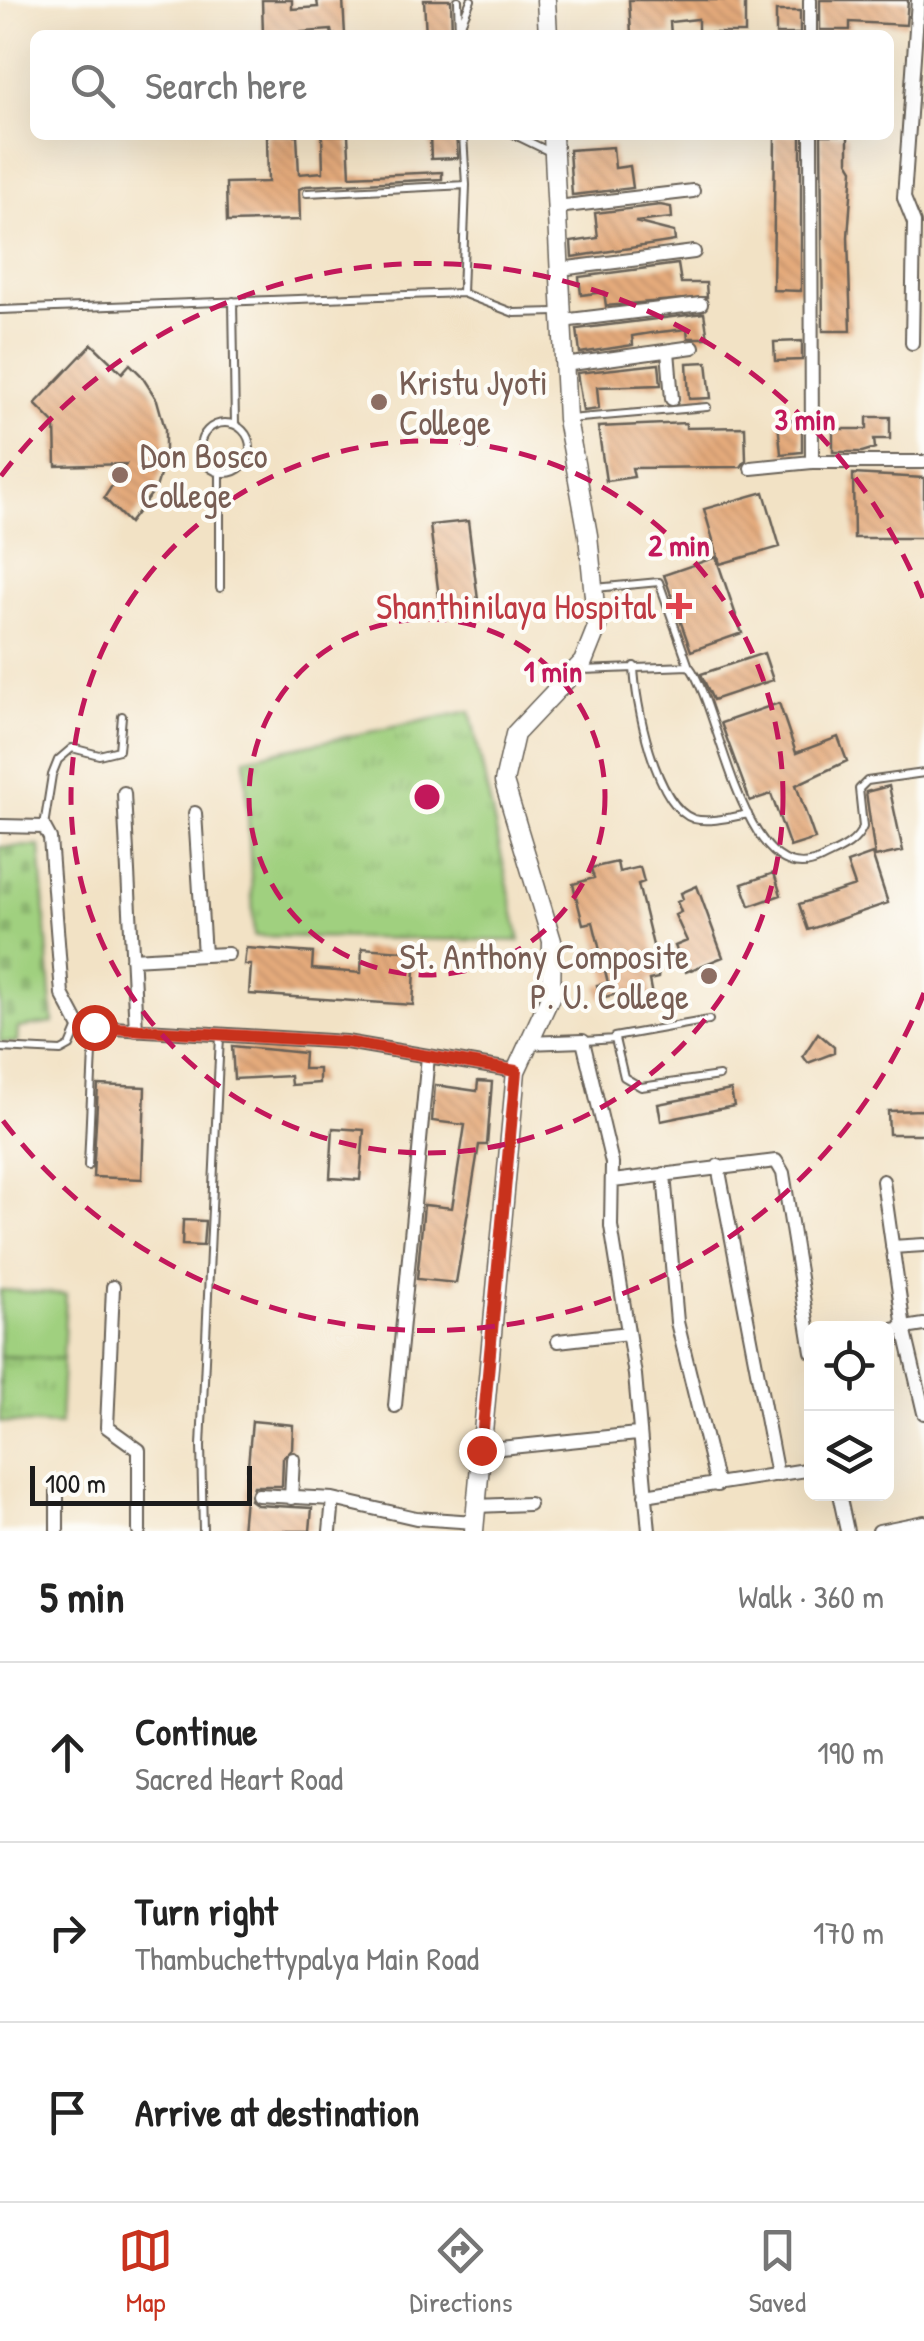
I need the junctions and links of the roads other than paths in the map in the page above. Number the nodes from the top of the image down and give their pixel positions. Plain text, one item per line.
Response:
1 (458, 0) edge
2 (471, 0) edge
3 (546, 0) edge
4 (810, 0) edge
5 (918, 0) edge
6 (459, 30) edge
7 (460, 30) edge
8 (548, 30) edge
9 (810, 30) edge
10 (463, 140) edge
11 (811, 140) edge
12 (554, 144) edge
13 (466, 185) junction
14 (692, 191) dead end
15 (306, 192) dead end
16 (557, 208) junction
17 (694, 252) dead end
18 (560, 270) junction
19 (462, 293) junction
20 (233, 302) junction
21 (701, 304) dead end
22 (0, 310) edge
23 (562, 316) junction
24 (912, 343) dead end
25 (693, 348) dead end
26 (668, 351) junction
27 (564, 365) junction
28 (672, 399) dead end
29 (707, 407) dead end
30 (567, 419) junction
31 (235, 426) junction
32 (812, 462) junction
33 (924, 462) edge
34 (752, 468) dead end
35 (220, 472) junction
36 (220, 588) dead end
37 (594, 588) junction
38 (634, 666) junction
39 (689, 666) junction
40 (576, 670) junction
41 (122, 716) dead end
42 (924, 773) edge
43 (124, 793) dead end
44 (196, 814) dead end
45 (748, 814) junction
46 (0, 826) edge
47 (44, 827) junction
48 (228, 954) dead end
49 (204, 955) junction
50 (132, 959) junction
51 (709, 1020) dead end
52 (78, 1026) junction
53 (94, 1027) junction
54 (136, 1030) junction
55 (220, 1036) junction
56 (612, 1037) junction
57 (584, 1041) junction
58 (526, 1043) junction
59 (0, 1048) edge
60 (428, 1056) junction
61 (516, 1071) junction
62 (720, 1076) dead end
63 (88, 1166) dead end
64 (718, 1166) junction
65 (664, 1174) junction
66 (613, 1181) junction
67 (884, 1182) dead end
68 (924, 1246) edge
69 (892, 1247) junction
70 (113, 1287) dead end
71 (807, 1321) edge
72 (924, 1325) edge
73 (904, 1328) junction
74 (894, 1330) edge
75 (628, 1333) junction
76 (558, 1341) dead end
77 (395, 1406) dead end
78 (924, 1412) edge
79 (638, 1434) junction
80 (481, 1450) junction
81 (293, 1459) dead end
82 (804, 1471) edge
83 (777, 1476) junction
84 (717, 1485) junction
85 (57, 1489) dead end
86 (258, 1495) dead end
87 (645, 1496) junction
88 (291, 1498) junction
89 (333, 1499) junction
90 (841, 1501) edge
91 (529, 1504) dead end
92 (475, 1520) edge
93 (924, 1522) edge
94 (415, 1524) edge
95 (907, 1528) edge
96 (57, 1531) edge
97 (138, 1531) edge
98 (203, 1531) edge
99 (330, 1531) edge
100 (649, 1531) edge
101 (847, 1531) edge
102 (879, 1531) edge

1 - 6 lane
2 - 7 lane
3 - 8 main road
4 - 9 street
5 - 24 street
10 - 13 lane
11 - 32 street
12 - 16 main road
13 - 15 lane
13 - 19 lane
14 - 16 street
16 - 18 main road
17 - 18 street
18 - 23 main road
19 - 20 lane
19 - 23 lane
20 - 22 lane
20 - 31 lane
21 - 23 street
23 - 27 main road
25 - 26 street
26 - 27 street
26 - 28 street
27 - 30 main road
29 - 30 lane
30 - 37 main road
31 - 35 lane
31 - 35 lane
32 - 33 street
32 - 34 street
35 - 36 lane
37 - 39 lane
37 - 40 main road
38 - 39 lane
38 - 40 lane
38 - 45 lane
39 - 45 lane
40 - 58 main road
41 - 47 lane
42 - 45 lane
43 - 50 street
44 - 49 street
46 - 47 street
47 - 52 street
48 - 49 street
49 - 50 street
50 - 54 street
51 - 56 lane
52 - 53 street
52 - 59 lane
53 - 54 street
53 - 63 lane
54 - 55 street
55 - 60 street
55 - 98 lane
56 - 57 lane
56 - 62 lane
57 - 58 street
57 - 66 street
58 - 61 main road
60 - 61 street
60 - 77 street
61 - 80 main road
64 - 65 street
64 - 71 street
64 - 83 street
65 - 66 street
65 - 84 street
66 - 75 street
67 - 69 street
68 - 69 street
69 - 73 street
70 - 97 street
72 - 73 street
73 - 74 street
73 - 78 street
75 - 76 street
75 - 79 street
79 - 80 street
79 - 87 street
80 - 92 main road
81 - 88 street
82 - 83 street
83 - 84 street
84 - 87 street
85 - 96 street
86 - 88 street
87 - 100 street
88 - 89 street
89 - 94 street
89 - 99 street
90 - 101 street
91 - 92 street
92 - 94 street
93 - 95 street
95 - 102 street

